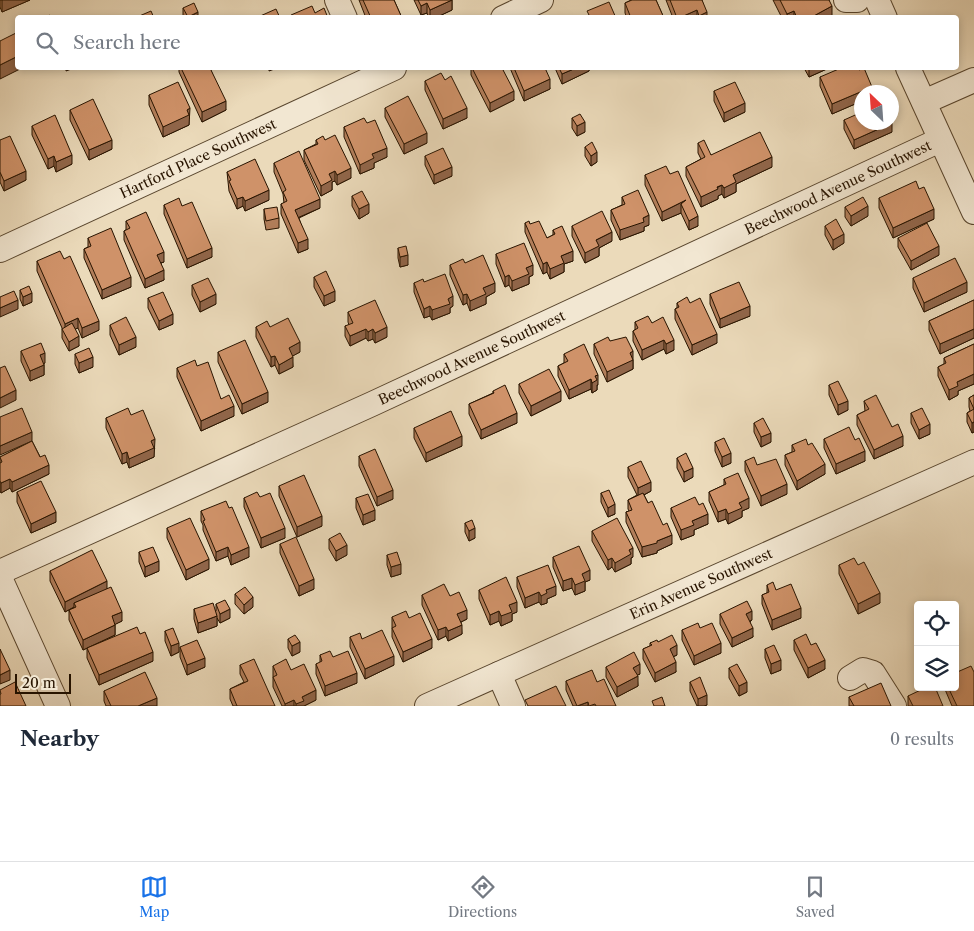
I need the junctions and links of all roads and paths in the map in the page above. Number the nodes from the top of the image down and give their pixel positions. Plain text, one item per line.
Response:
1 (337, 0) edge
2 (541, 0) edge
3 (846, 0) edge
4 (857, 0) edge
5 (877, 0) edge
6 (344, 15) edge
7 (508, 15) edge
8 (884, 15) edge
9 (909, 70) edge
10 (379, 71) edge
11 (974, 80) edge
12 (924, 102) junction
13 (940, 140) junction
14 (974, 212) edge
15 (0, 250) edge
16 (974, 462) edge
17 (0, 572) edge
18 (0, 578) edge
19 (499, 674) junction
20 (850, 678) dead end
21 (58, 706) edge
22 (427, 706) edge
23 (513, 706) edge
24 (894, 706) edge

1 - 6 street
2 - 7 street
3 - 4 street
5 - 8 street
9 - 12 street
10 - 15 street, Hartford Place Southwest
11 - 12 street
12 - 13 street
13 - 14 street
13 - 17 street, Beechwood Avenue Southwest
16 - 19 street, Erin Avenue Southwest
18 - 21 street
19 - 22 street, Erin Avenue Southwest
19 - 23 street
20 - 24 street

